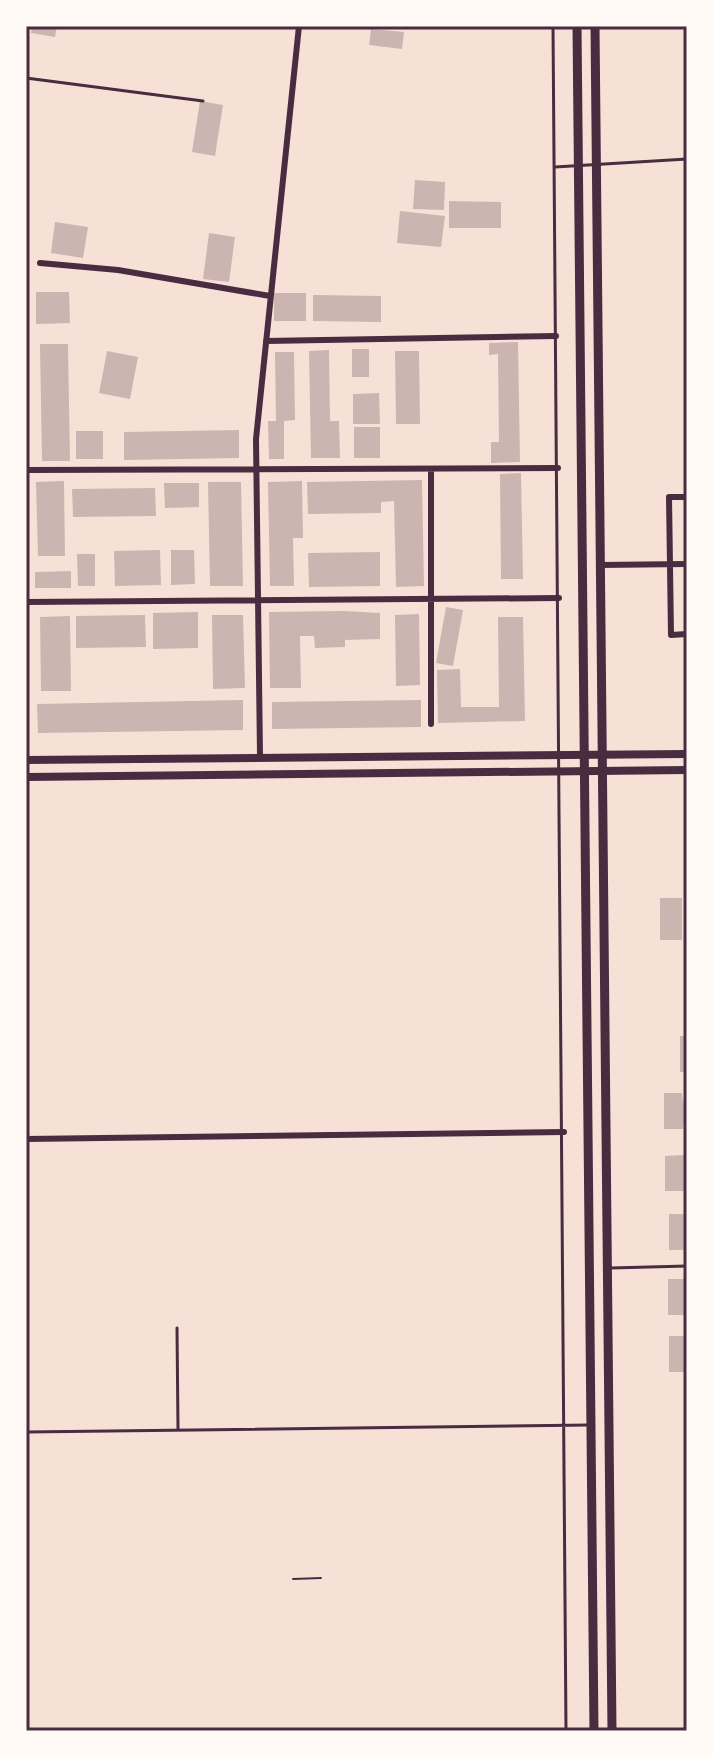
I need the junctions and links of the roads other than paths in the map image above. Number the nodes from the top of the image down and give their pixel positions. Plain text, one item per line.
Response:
1 (299, 26) edge
2 (553, 26) edge
3 (577, 26) edge
4 (595, 26) edge
5 (26, 78) edge
6 (203, 101) dead end
7 (687, 159) edge
8 (596, 165) junction
9 (579, 166) junction
10 (555, 167) junction
11 (40, 263) dead end
12 (270, 296) junction
13 (556, 336) junction
14 (266, 341) junction
15 (558, 468) junction
16 (256, 469) junction
17 (431, 469) junction
18 (26, 470) edge
19 (687, 497) edge
20 (670, 564) junction
21 (687, 564) edge
22 (600, 565) junction
23 (559, 598) junction
24 (429, 599) junction
25 (258, 600) junction
26 (26, 602) edge
27 (687, 634) edge
28 (431, 724) dead end
29 (560, 753) junction
30 (585, 754) junction
31 (602, 754) junction
32 (687, 754) edge
33 (260, 756) junction
34 (26, 760) edge
35 (687, 770) edge
36 (560, 771) junction
37 (584, 771) junction
38 (602, 771) junction
39 (26, 777) edge
40 (564, 1132) junction
41 (26, 1139) edge
42 (687, 1266) edge
43 (607, 1268) junction
44 (177, 1328) dead end
45 (565, 1425) junction
46 (591, 1425) junction
47 (178, 1429) junction
48 (26, 1432) edge
49 (566, 1731) edge
50 (594, 1731) edge
51 (612, 1731) edge

1 - 12 street
2 - 10 lane
3 - 9 main road
4 - 8 main road
5 - 6 lane
7 - 8 lane
8 - 9 lane
8 - 22 main road
9 - 10 lane
9 - 30 main road
10 - 13 lane
11 - 12 street
12 - 14 street
13 - 14 street
13 - 15 lane
14 - 16 street
15 - 17 street
15 - 23 lane
16 - 17 street
16 - 18 street
16 - 25 street
17 - 24 street
19 - 20 street
20 - 21 street
20 - 22 street
20 - 27 street
22 - 31 main road
23 - 24 street
23 - 29 lane
24 - 25 street
24 - 28 street
25 - 26 street
25 - 33 street
29 - 30 street
29 - 33 street
29 - 36 lane
30 - 31 street
30 - 37 main road
31 - 32 street
31 - 38 main road
33 - 34 street
35 - 38 street
36 - 37 street
36 - 39 street
36 - 40 lane
37 - 38 street
37 - 46 main road
38 - 43 main road
40 - 41 street
40 - 45 lane
42 - 43 lane
43 - 51 main road
44 - 47 lane
45 - 46 lane
45 - 47 lane
45 - 49 lane
46 - 50 main road
47 - 48 lane

